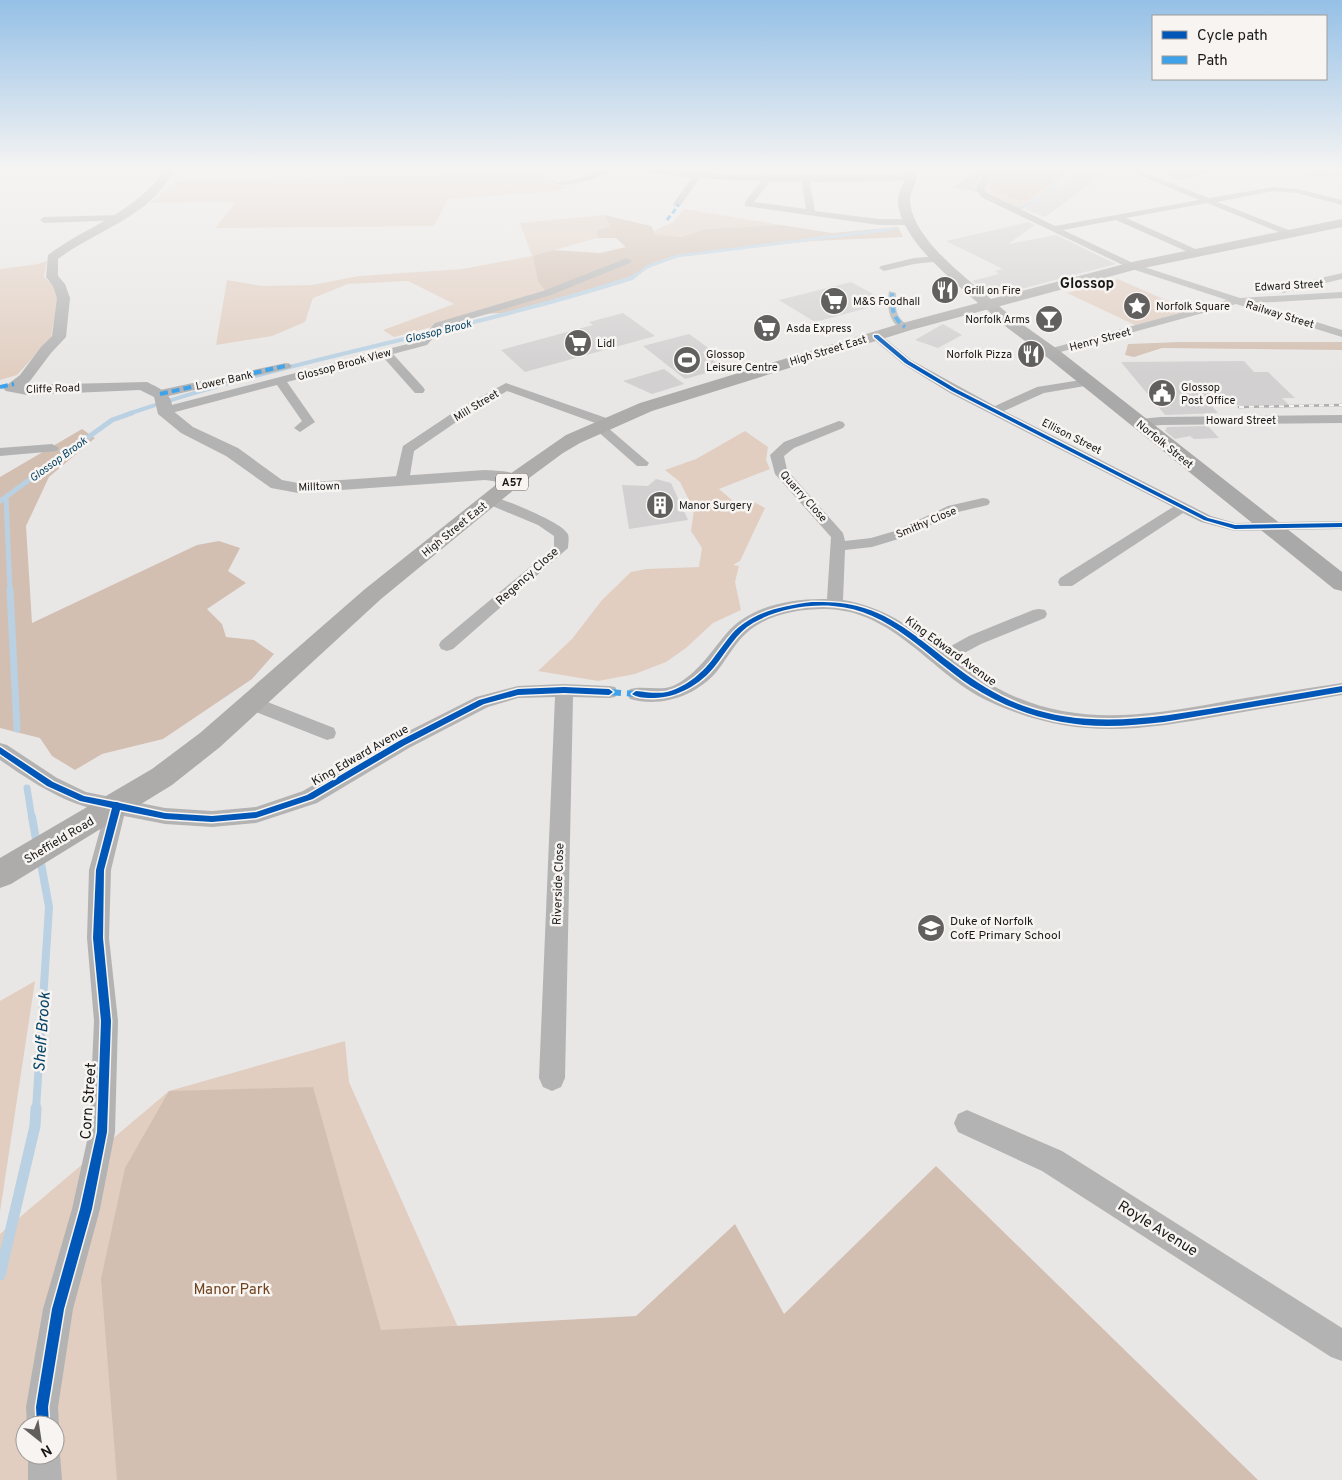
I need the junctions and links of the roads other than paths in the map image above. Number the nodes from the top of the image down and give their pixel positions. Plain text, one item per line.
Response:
1 (86, 236) edge
2 (921, 236) edge
3 (1073, 236) edge
4 (1159, 236) edge
5 (1281, 236) edge
6 (1197, 253) junction
7 (938, 259) junction
8 (627, 261) dead end
9 (1132, 266) junction
10 (884, 268) dead end
11 (1342, 276) edge
12 (892, 293) dead end
13 (1342, 295) edge
14 (1288, 297) junction
15 (1236, 301) junction
16 (988, 304) junction
17 (905, 327) junction
18 (1342, 334) edge
19 (876, 336) junction
20 (1049, 352) junction
21 (386, 353) junction
22 (289, 366) dead end
23 (280, 380) junction
24 (1087, 383) junction
25 (419, 390) dead end
26 (163, 401) junction
27 (996, 410) junction
28 (1342, 419) edge
29 (1139, 423) junction
30 (604, 425) junction
31 (839, 425) dead end
32 (300, 428) dead end
33 (52, 448) dead end
34 (0, 452) edge
35 (642, 464) dead end
36 (514, 480) junction
37 (402, 481) junction
38 (490, 500) junction
39 (983, 502) dead end
40 (1183, 507) junction
41 (1268, 525) junction
42 (1342, 525) edge
43 (839, 546) junction
44 (1066, 582) dead end
45 (1342, 584) edge
46 (835, 604) junction
47 (1039, 614) dead end
48 (447, 645) dead end
49 (940, 659) junction
50 (1342, 689) edge
51 (564, 690) junction
52 (609, 692) dead end
53 (636, 694) dead end
54 (252, 702) junction
55 (327, 733) dead end
56 (0, 750) edge
57 (117, 805) junction
58 (9, 869) edge
59 (552, 1078) dead end
60 (967, 1123) dead end
61 (1342, 1346) edge
62 (42, 1415) edge
63 (44, 1465) edge
64 (45, 1480) edge

1 - 26 street, Cliffe Road
2 - 7 main road
3 - 9 street, Railway Street
4 - 6 street
5 - 6 main road, A57
6 - 9 main road, A57
7 - 10 street
7 - 16 main road
8 - 21 street, Glossop Brook View
9 - 15 street, Railway Street
9 - 16 main road, A57
11 - 14 street
12 - 17 street
13 - 14 street, Edward Street
14 - 15 street, Edward Street
15 - 18 street, Railway Street
15 - 20 street, Henry Street
16 - 17 main road, High Street East / A57
16 - 20 main road, Norfolk Street
17 - 19 main road, High Street East / A57
19 - 27 street, Ellison Street
19 - 30 main road, High Street East / A57
20 - 24 main road, Norfolk Street
21 - 23 street, Glossop Brook View
21 - 25 street
22 - 26 street, Lower Bank
23 - 26 street, Glossop Brook View
23 - 32 street
24 - 27 street
24 - 29 main road, Norfolk Street
26 - 37 street, Milltown
27 - 40 street, Ellison Street
28 - 29 street, Howard Street
29 - 41 main road, Norfolk Street
30 - 35 street
30 - 36 main road, High Street East / A57
30 - 37 street, Mill Street
31 - 43 street, Quarry Close
33 - 34 street
36 - 37 street, Milltown
36 - 38 main road, High Street East / A57
38 - 48 street, Regency Close
38 - 54 main road, High Street East / A57
39 - 43 street, Smithy Close
40 - 41 street, Ellison Street
40 - 44 street
41 - 42 street
41 - 45 main road, Norfolk Street
43 - 46 street, Quarry Close
46 - 49 street, King Edward Avenue
46 - 53 street, King Edward Avenue
47 - 49 street, King Edward Avenue
49 - 50 street, King Edward Avenue
51 - 52 street, King Edward Avenue
51 - 57 street, King Edward Avenue
51 - 59 street, Riverside Close
54 - 55 street
54 - 57 main road, High Street East / A57
56 - 57 street, King Edward Avenue
57 - 58 main road, Sheffield Road / A57
57 - 62 street, Corn Street
60 - 61 street, Royle Avenue
63 - 64 street

